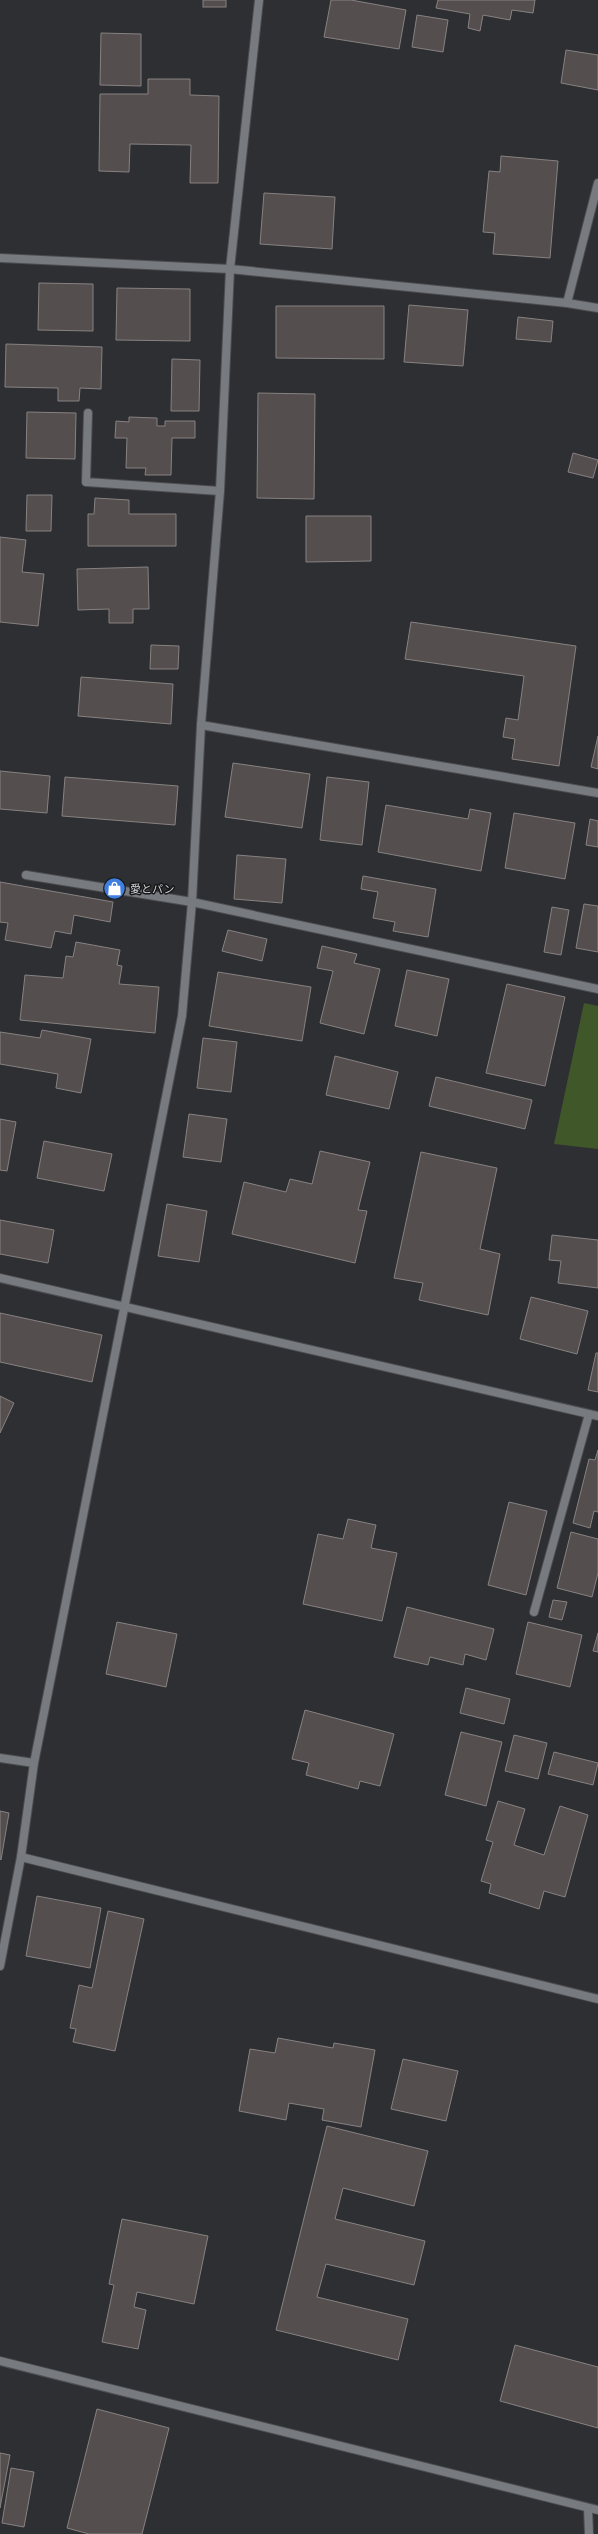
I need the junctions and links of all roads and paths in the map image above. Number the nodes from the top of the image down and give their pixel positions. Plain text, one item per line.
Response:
1 (259, 0) edge
2 (598, 183) edge
3 (0, 258) edge
4 (230, 269) junction
5 (567, 303) junction
6 (598, 308) edge
7 (88, 414) dead end
8 (220, 491) junction
9 (201, 726) junction
10 (598, 792) edge
11 (26, 875) dead end
12 (192, 902) junction
13 (598, 989) edge
14 (0, 1278) edge
15 (124, 1307) junction
16 (589, 1414) junction
17 (598, 1416) edge
18 (534, 1612) dead end
19 (0, 1758) edge
20 (34, 1764) junction
21 (21, 1857) junction
22 (0, 1966) edge
23 (598, 1999) edge
24 (0, 2362) edge
25 (588, 2508) junction
26 (598, 2510) edge
27 (589, 2534) edge

1 - 4 street
2 - 5 street
3 - 4 street
4 - 5 street
4 - 8 street
5 - 6 street
7 - 8 street
8 - 9 street
9 - 10 street
9 - 12 street
11 - 12 street
12 - 13 street
12 - 15 street
14 - 15 street
15 - 16 street
15 - 20 street
16 - 17 street
16 - 18 street
19 - 20 street
20 - 21 street
21 - 22 street
21 - 23 street
24 - 25 street
25 - 26 street
25 - 27 street

